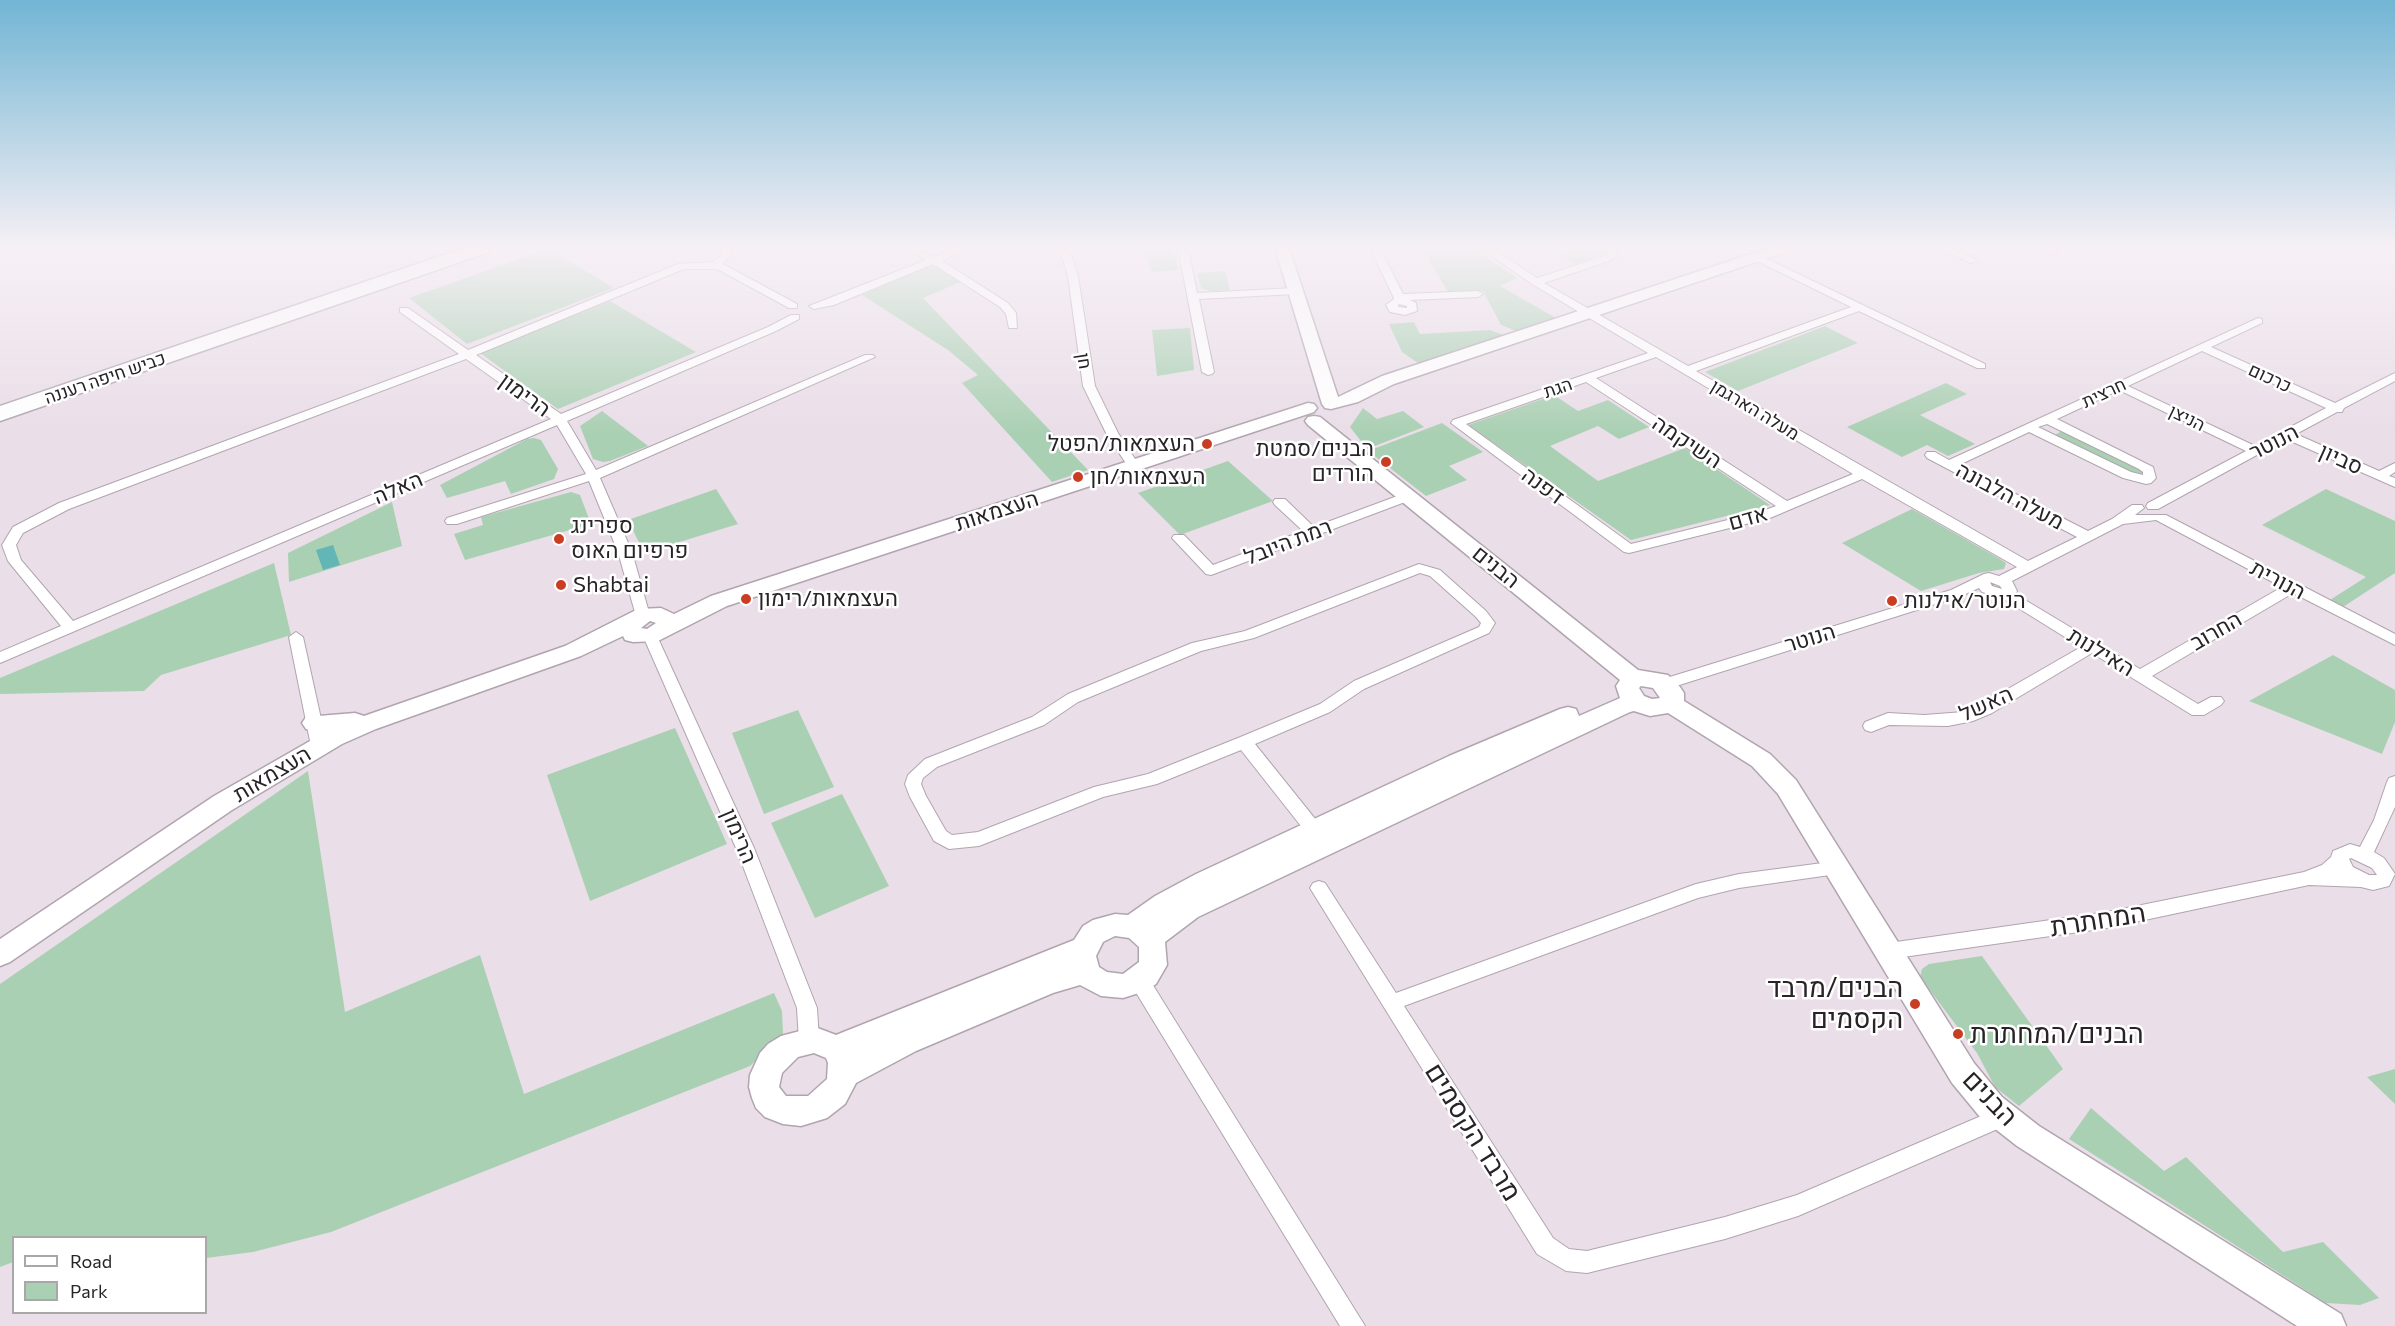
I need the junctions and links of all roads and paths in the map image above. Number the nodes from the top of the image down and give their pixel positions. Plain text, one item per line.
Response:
1 (271, 310) edge
2 (303, 310) edge
3 (404, 310) dead end
4 (575, 310) edge
5 (815, 310) edge
6 (1008, 310) edge
7 (1078, 310) edge
8 (1196, 310) edge
9 (1301, 310) edge
10 (1583, 310) edge
11 (1602, 310) edge
12 (1852, 310) edge
13 (1866, 310) edge
14 (794, 311) joint
15 (1590, 314) junction
16 (2258, 321) dead end
17 (1013, 326) dead end
18 (2202, 347) junction
19 (1658, 353) junction
20 (468, 354) junction
21 (869, 357) dead end
22 (1981, 366) dead end
23 (1689, 370) junction
24 (1208, 372) dead end
25 (2395, 376) edge
26 (1324, 378) junction
27 (1588, 378) junction
28 (2120, 386) junction
29 (1366, 391) junction
30 (0, 402) edge
31 (2338, 409) junction
32 (1326, 413) junction
33 (0, 414) edge
34 (560, 419) junction
35 (2048, 419) junction
36 (1457, 423) joint
37 (2030, 428) junction
38 (2287, 435) junction
39 (2255, 451) junction
40 (1931, 454) dead end
41 (1358, 456) junction
42 (1950, 464) junction
43 (1133, 465) junction
44 (2395, 467) edge
45 (1863, 474) junction
46 (593, 476) junction
47 (2379, 476) junction
48 (2395, 483) edge
49 (1408, 496) junction
50 (1280, 502) dead end
51 (1787, 507) junction
52 (2154, 514) junction
53 (452, 521) dead end
54 (2117, 522) junction
55 (1313, 532) junction
56 (2088, 537) junction
57 (1179, 538) dead end
58 (1629, 549) joint
59 (2028, 567) junction
60 (1995, 587) junction
61 (2292, 587) junction
62 (648, 625) junction
63 (70, 628) junction
64 (296, 637) dead end
65 (2395, 640) edge
66 (2091, 647) junction
67 (0, 658) edge
68 (2140, 676) junction
69 (1633, 690) junction
70 (1667, 694) junction
71 (2216, 701) dead end
72 (1870, 726) dead end
73 (317, 734) junction
74 (1244, 742) junction
75 (2395, 782) edge
76 (1314, 830) junction
77 (2364, 855) junction
78 (2339, 860) junction
79 (1838, 868) junction
80 (2390, 877) edge
81 (2306, 879) junction
82 (2365, 881) junction
83 (1319, 888) dead end
84 (1141, 933) junction
85 (1889, 951) junction
86 (0, 954) edge
87 (1085, 959) junction
88 (1139, 980) junction
89 (1391, 1003) junction
90 (830, 1054) joint
91 (2002, 1116) junction
92 (1353, 1326) edge
93 (2329, 1326) edge

1 - 30 highway, כביש חיפה רעננה
2 - 33 highway, כביש חיפה רעננה
3 - 20 street, הרימון
4 - 20 street
5 - 14 street, האלה
6 - 17 street
7 - 43 street, חן
8 - 24 street
9 - 26 street
10 - 15 street, מעלה הארגמן
11 - 15 street
12 - 23 street
13 - 22 street
14 - 34 street, האלה
15 - 19 street, מעלה הארגמן
15 - 29 street
16 - 18 street, חרצית
18 - 28 street, חרצית
18 - 31 street, כרכום
19 - 23 street, מעלה הארגמן
19 - 27 street, הגת
20 - 34 street, הרימון
20 - 63 street
21 - 46 street
23 - 45 street, מעלה הארגמן
25 - 31 street, הנוטר
26 - 29 street
26 - 32 street
27 - 36 street, הגת
27 - 51 street, השיקמה
28 - 35 street, חרצית
28 - 39 street, הניצן
29 - 32 street
31 - 38 street, הנוטר
32 - 41 street, הבנים
32 - 41 street, הבנים
32 - 43 street, העצמאות
34 - 46 street, הרימון
34 - 63 street, האלה
35 - 37 street, חרצית
35 - 37 street
36 - 58 street, דפנה
37 - 42 street, חרצית
38 - 39 street, הנוטר
38 - 47 street, סביון
39 - 52 street, הנוטר
40 - 42 street, מעלה הלבונה
41 - 49 street, הבנים
42 - 56 street, מעלה הלבונה
43 - 62 street, העצמאות
44 - 47 street
45 - 51 street, אדם
45 - 59 street, מעלה הארגמן
46 - 53 street
46 - 62 street, הרימון
47 - 48 street, סביון
49 - 55 street, רמת היובל
49 - 69 street, הבנים
50 - 55 street
51 - 58 street, אדם
52 - 54 street, הנוטר
52 - 54 street, הנוטר
52 - 61 street, הנורית
54 - 56 street, הנוטר
55 - 57 street, רמת היובל
56 - 59 street, הנוטר
59 - 60 street, הנוטר
60 - 66 street, האילנות
60 - 70 street, הנוטר
61 - 65 street, הנורית
61 - 68 street, החרוב
62 - 73 street, העצמאות
62 - 90 street, הרימון
63 - 67 street, האלה
64 - 73 street
66 - 68 street, האילנות
66 - 72 street, האשל
68 - 71 street, האילנות
69 - 70 street
69 - 76 street
69 - 84 street
70 - 79 street, הבנים
73 - 86 street, העצמאות
74 - 74 street
74 - 76 street
75 - 77 street
76 - 84 street
77 - 78 street, המחתרת
77 - 80 street
78 - 81 street, המחתרת
78 - 82 street
79 - 85 street, הבנים
79 - 89 street
80 - 82 street, המחתרת
81 - 82 street, המחתרת
81 - 85 street, המחתרת
83 - 89 street, מרבד הקסמים
84 - 87 street
84 - 88 street
85 - 91 street, הבנים
87 - 88 street
87 - 90 street
88 - 92 street
89 - 91 street, מרבד הקסמים
91 - 93 street, הבנים

